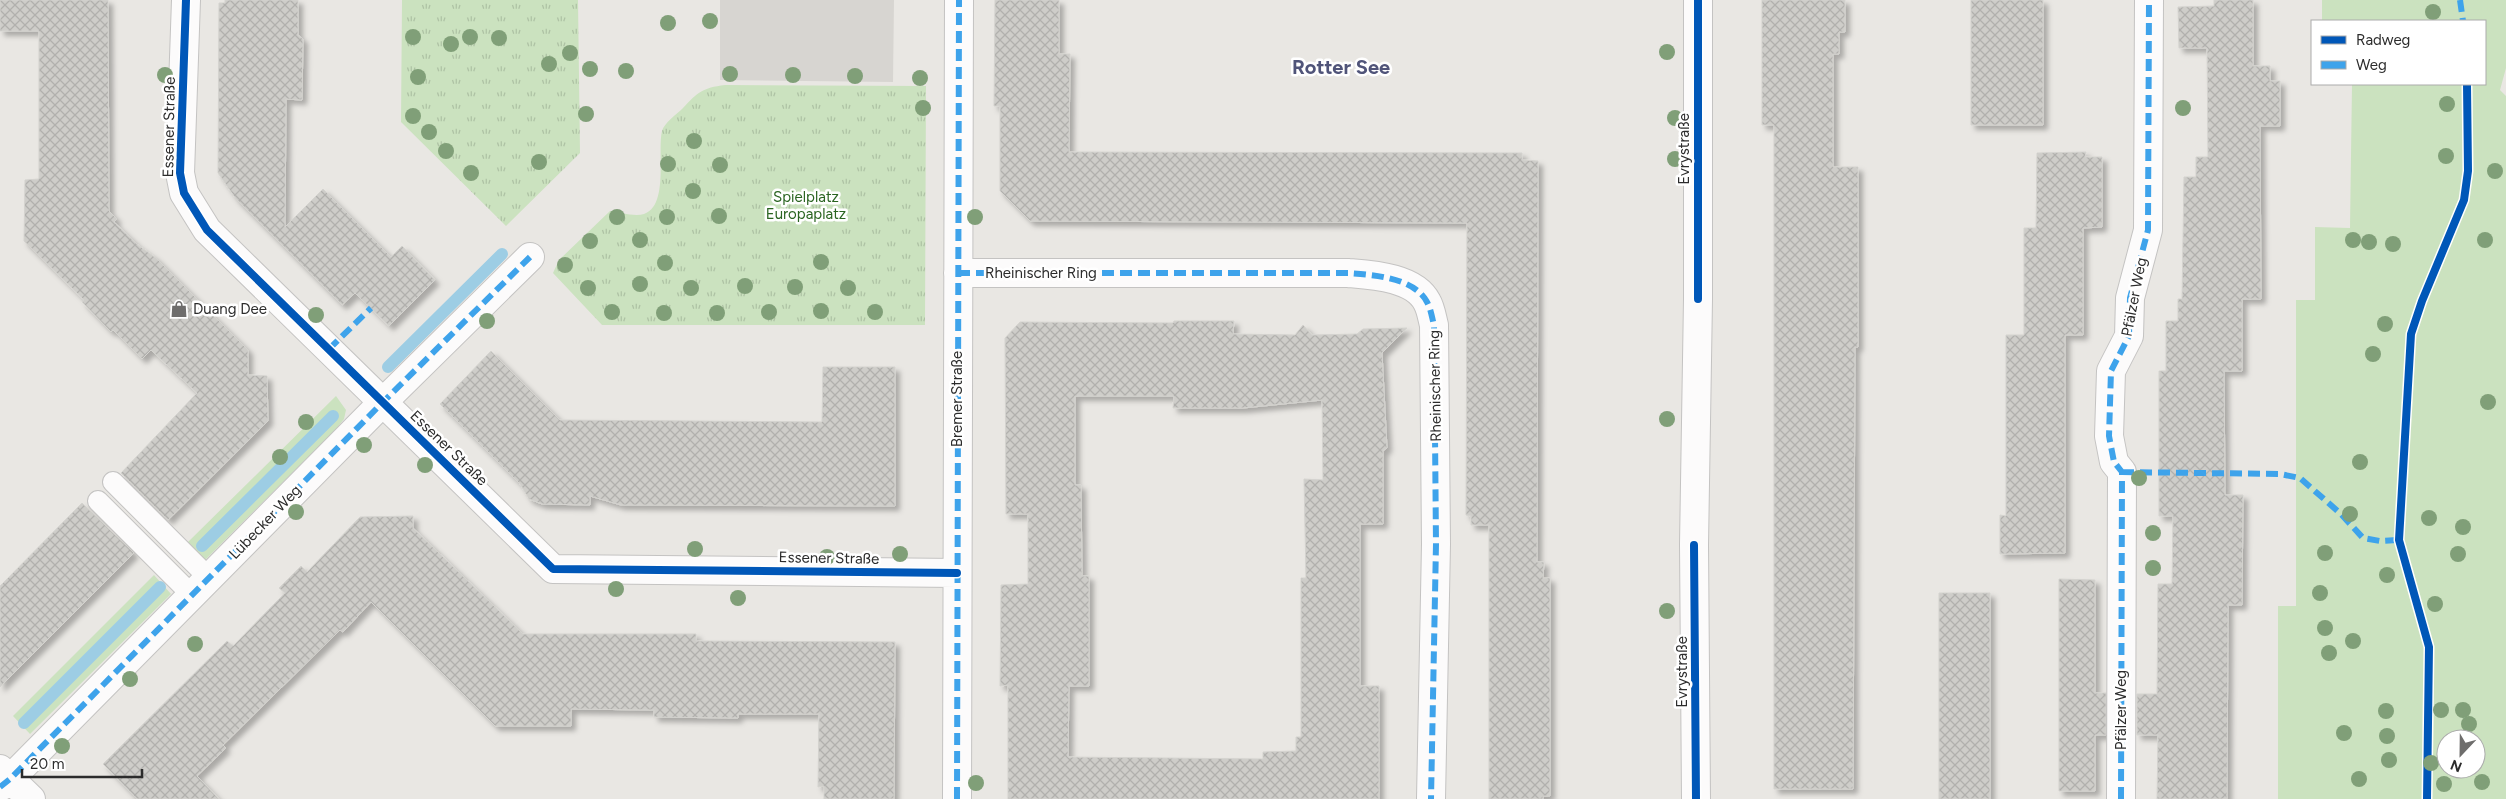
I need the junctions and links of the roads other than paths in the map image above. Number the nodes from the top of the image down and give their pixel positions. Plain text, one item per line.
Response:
1 (186, 0) edge
2 (959, 0) edge
3 (1698, 0) edge
4 (2149, 0) edge
5 (530, 257) dead end
6 (958, 274) junction
7 (382, 402) junction
8 (113, 482) dead end
9 (98, 501) dead end
10 (957, 572) junction
11 (200, 587) junction
12 (3, 778) edge
13 (30, 799) edge
14 (957, 799) edge
15 (1431, 799) edge
16 (1696, 799) edge
17 (2121, 799) edge

1 - 7 street, Essener Straße
2 - 6 street, Bremer Straße
3 - 16 street, Evrystraße
4 - 17 street, Pfälzer Weg
5 - 7 street, Lübecker Weg
6 - 10 street, Bremer Straße
6 - 15 street, Rheinischer Ring
7 - 10 street, Essener Straße
7 - 11 street, Lübecker Weg
8 - 11 lane
9 - 11 lane
10 - 14 street, Bremer Straße
11 - 12 street, Lübecker Weg
12 - 13 street

